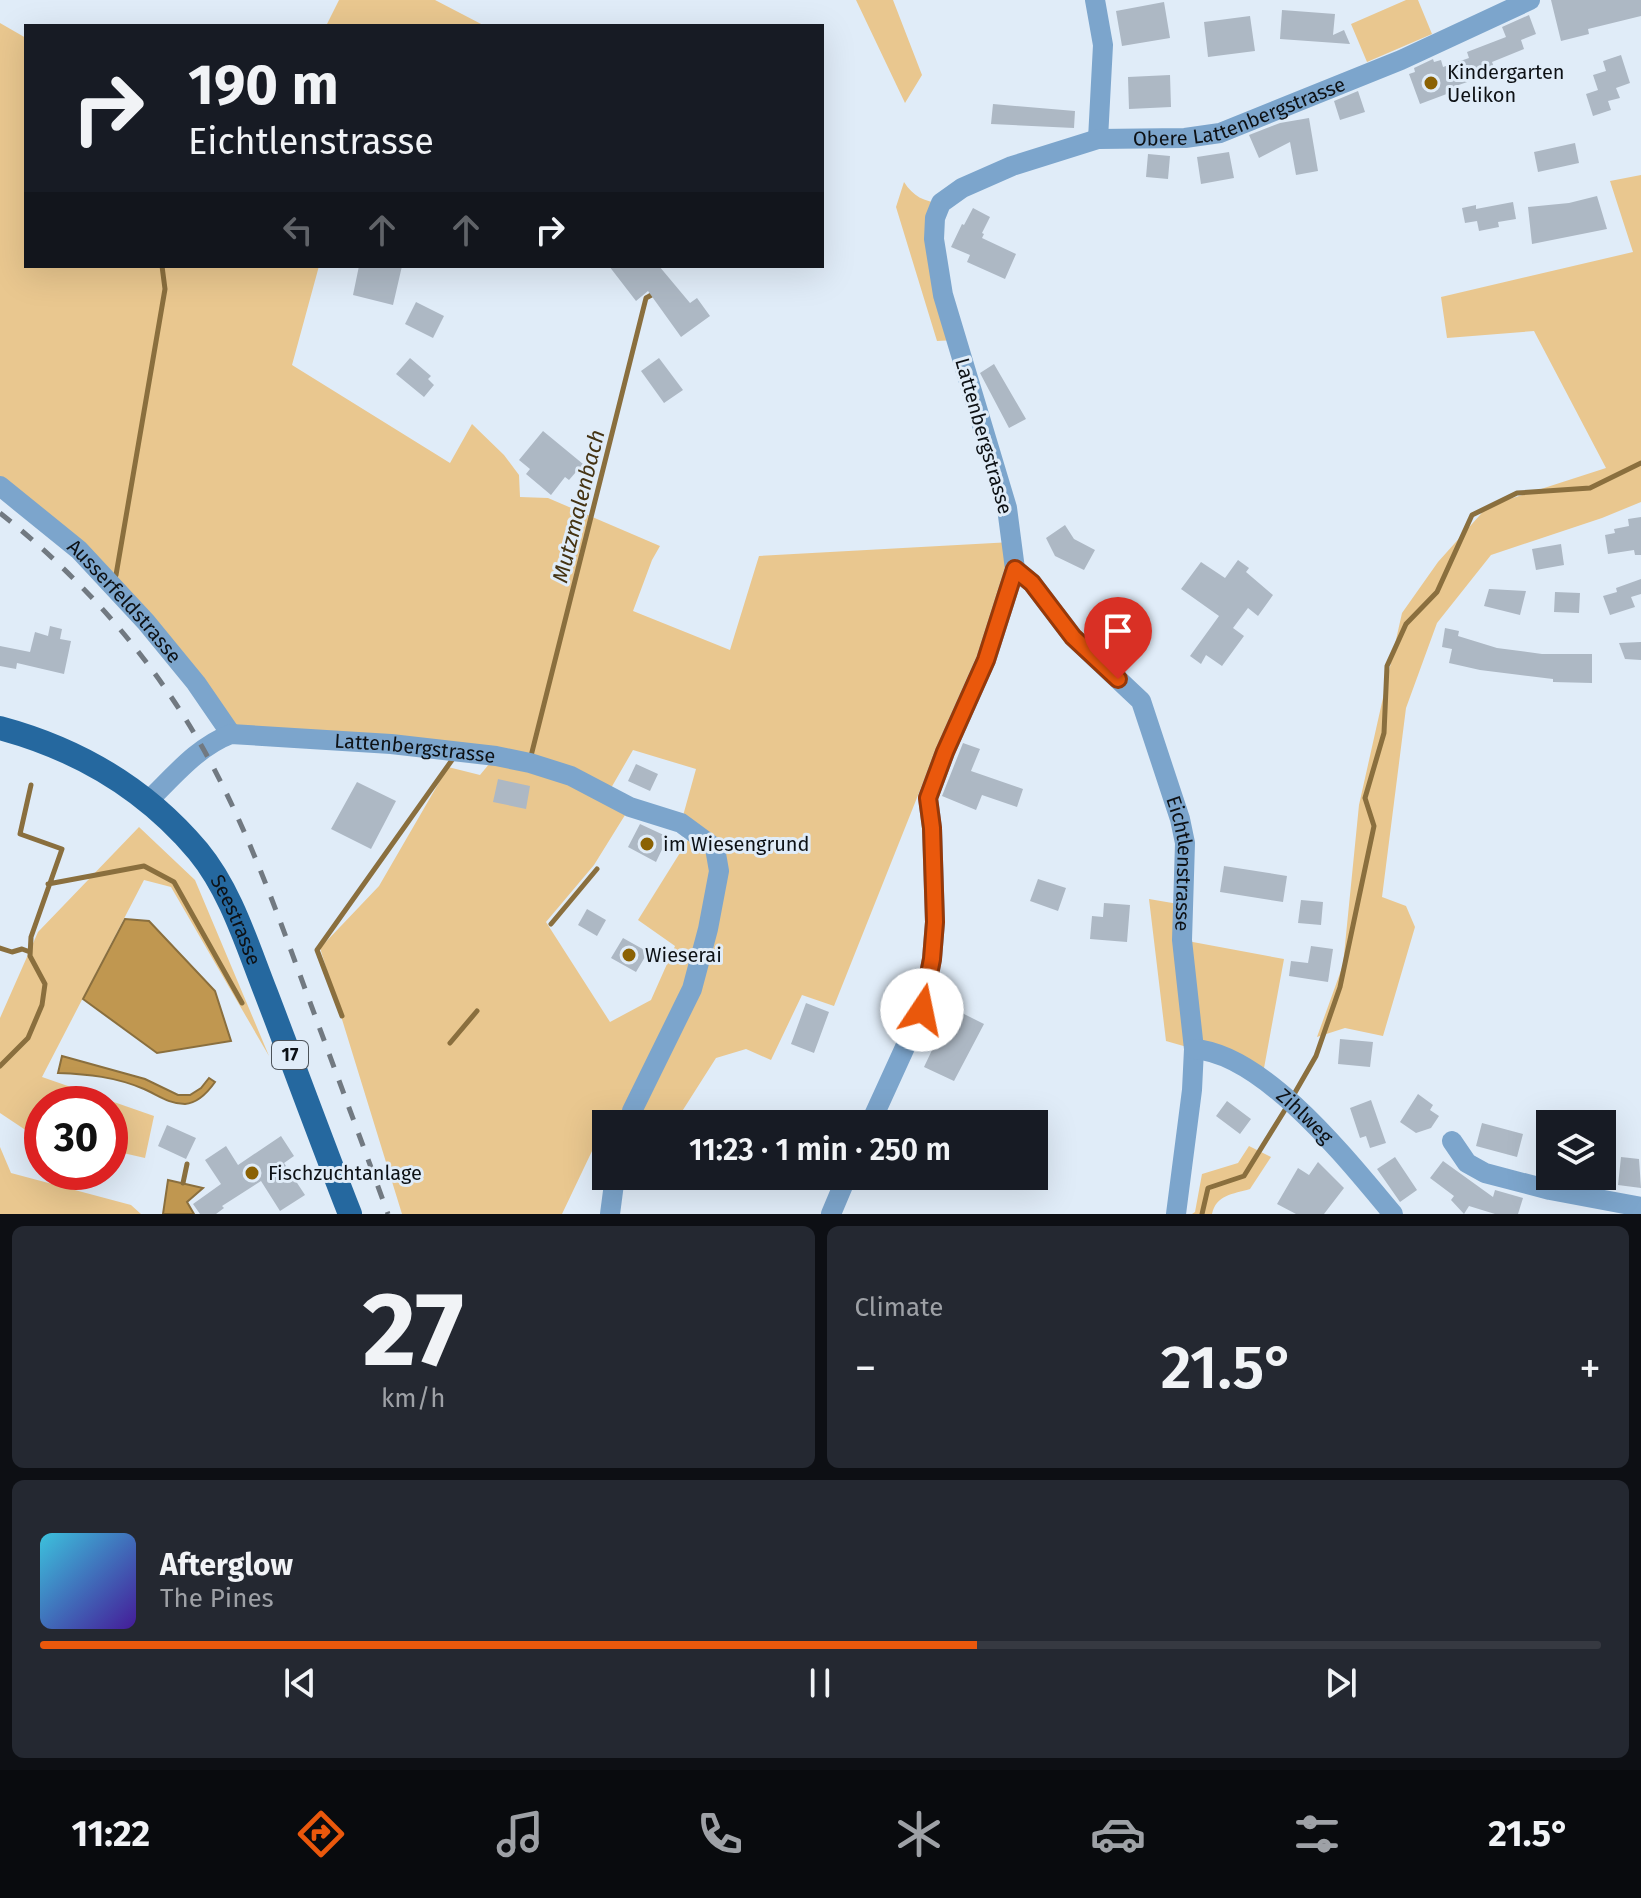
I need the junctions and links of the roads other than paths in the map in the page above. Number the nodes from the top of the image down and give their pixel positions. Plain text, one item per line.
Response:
1 (1095, 0) edge
2 (1530, 0) edge
3 (1098, 139) junction
4 (941, 203) joint
5 (0, 486) edge
6 (1015, 569) junction
7 (0, 728) edge
8 (231, 734) junction
9 (148, 801) junction
10 (1194, 1049) junction
11 (632, 1110) edge
12 (876, 1110) edge
13 (1452, 1141) dead end
14 (613, 1190) edge
15 (841, 1190) edge
16 (1641, 1207) edge
17 (350, 1214) edge
18 (610, 1214) edge
19 (831, 1214) edge
20 (1176, 1214) edge
21 (1393, 1214) edge

1 - 3 street
2 - 3 street, Obere Lattenbergstrasse
3 - 4 street, Obere Lattenbergstrasse
4 - 6 street, Lattenbergstrasse
5 - 8 street, Ausserfeldstrasse
6 - 10 street, Eichtlenstrasse
6 - 12 street, Lattenbergstrasse
7 - 9 main road, Seestrasse / 17
8 - 9 street
8 - 11 street, Lattenbergstrasse
9 - 17 main road, Seestrasse / 17
10 - 20 street, Eichtlenstrasse
10 - 21 street, Zihlweg
13 - 16 street
14 - 18 street
15 - 19 street

